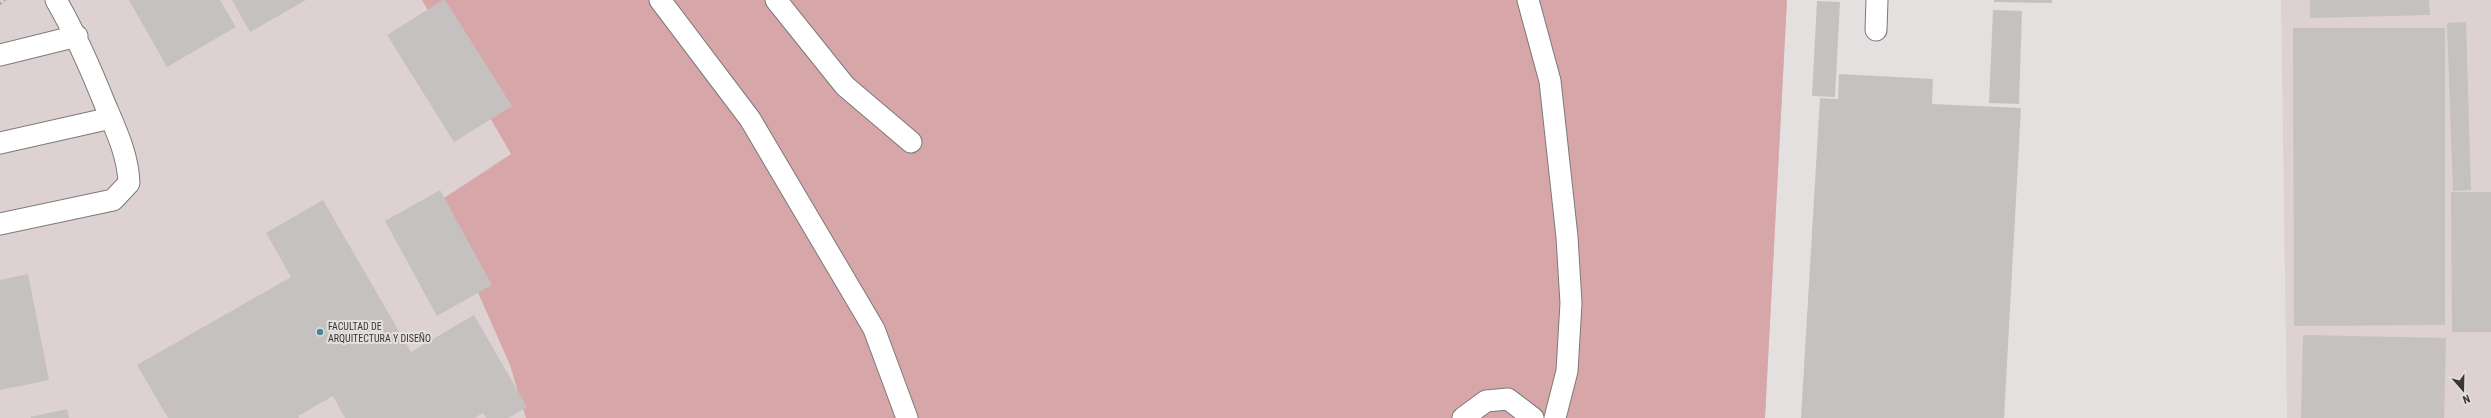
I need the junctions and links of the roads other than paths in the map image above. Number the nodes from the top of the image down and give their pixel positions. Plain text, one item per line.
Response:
1 (56, 0) edge
2 (660, 0) edge
3 (776, 0) edge
4 (1528, 0) edge
5 (1877, 0) edge
6 (1876, 30) dead end
7 (77, 36) junction
8 (0, 55) edge
9 (111, 118) junction
10 (911, 142) dead end
11 (0, 143) edge
12 (0, 224) edge
13 (907, 418) edge
14 (1463, 418) edge
15 (1533, 418) edge
16 (1555, 418) edge

1 - 7 lane
2 - 13 lane
3 - 10 lane
4 - 16 lane
5 - 6 lane
7 - 8 lane
7 - 9 lane
9 - 11 lane
9 - 12 lane
14 - 15 lane

